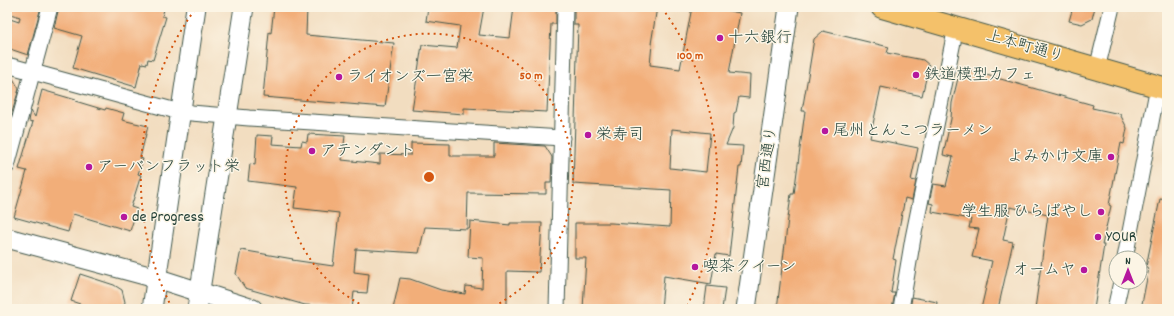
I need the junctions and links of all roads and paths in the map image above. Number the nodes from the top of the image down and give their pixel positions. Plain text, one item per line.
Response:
1 (50, 7) edge
2 (196, 7) edge
3 (244, 7) edge
4 (565, 7) edge
5 (789, 7) edge
6 (882, 7) edge
7 (1112, 7) edge
8 (956, 27) junction
9 (7, 65) edge
10 (1097, 68) junction
11 (31, 72) junction
12 (1162, 88) edge
13 (180, 112) junction
14 (226, 117) junction
15 (562, 138) junction
16 (7, 166) edge
17 (7, 238) edge
18 (1127, 250) edge
19 (156, 278) junction
20 (1119, 290) edge
21 (199, 300) edge
22 (152, 309) edge
23 (253, 309) edge
24 (557, 309) edge
25 (746, 309) edge
26 (902, 309) edge
27 (1115, 309) edge

1 - 11 street
2 - 13 street
3 - 14 street
4 - 15 street
5 - 25 street, 宮西通り
6 - 8 highway, 上本町通り
7 - 10 street
8 - 10 highway, 上本町通り
8 - 26 street
9 - 11 street
10 - 12 highway, 上本町通り
11 - 13 street
11 - 16 street
12 - 18 street
13 - 14 street
13 - 19 street
14 - 15 street
14 - 21 street
15 - 24 street
17 - 19 street
19 - 21 street
19 - 22 street
20 - 27 street
21 - 23 street

